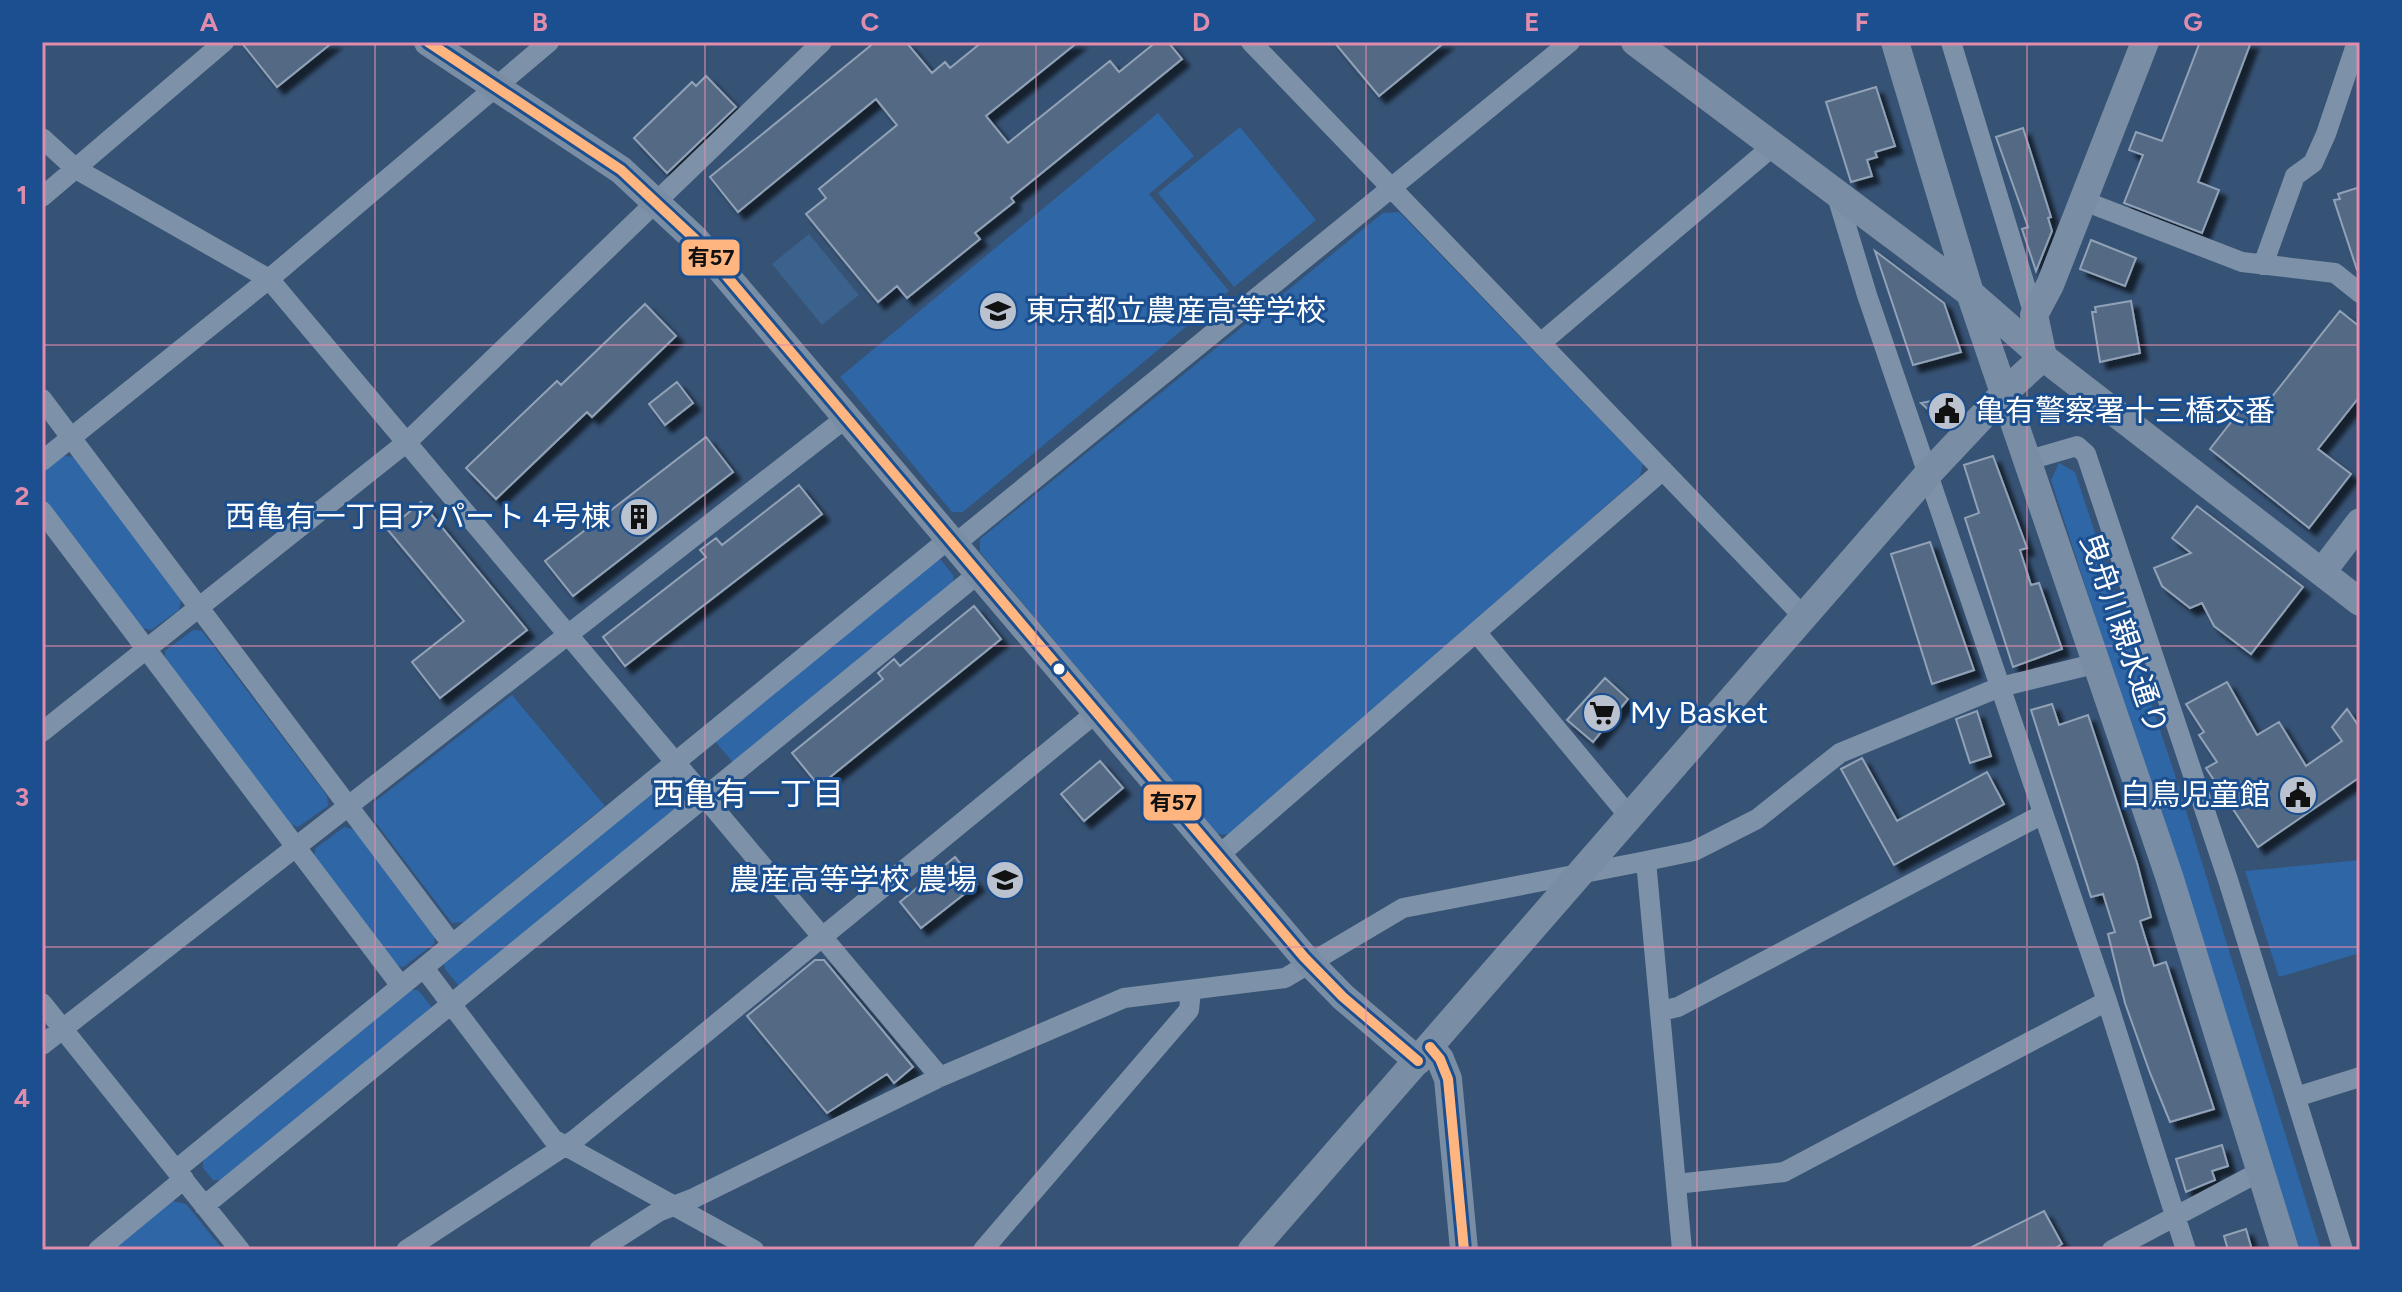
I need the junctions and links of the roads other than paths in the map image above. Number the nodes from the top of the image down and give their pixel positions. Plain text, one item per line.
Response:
1 (224, 42) edge
2 (428, 42) edge
3 (549, 42) edge
4 (822, 42) edge
5 (1252, 42) edge
6 (1570, 42) edge
7 (1635, 42) edge
8 (1895, 42) edge
9 (1951, 42) edge
10 (2145, 42) edge
11 (2357, 42) edge
12 (497, 85) junction
13 (42, 138) edge
14 (1773, 146) junction
15 (76, 169) junction
16 (1393, 188) junction
17 (1837, 196) junction
18 (42, 197) edge
19 (657, 201) junction
20 (2084, 201) junction
21 (2263, 265) junction
22 (269, 279) junction
23 (1970, 293) junction
24 (2360, 293) edge
25 (2034, 315) junction
26 (1542, 342) junction
27 (2043, 357) junction
28 (2006, 391) junction
29 (42, 399) edge
30 (847, 417) junction
31 (72, 439) junction
32 (407, 442) junction
33 (2029, 460) junction
34 (42, 461) edge
35 (1663, 470) junction
36 (1928, 474) junction
37 (42, 511) edge
38 (2360, 522) edge
39 (952, 541) junction
40 (2322, 572) junction
41 (979, 573) junction
42 (2360, 602) edge
43 (199, 610) junction
44 (1804, 617) junction
45 (1476, 632) junction
46 (568, 634) junction
47 (148, 650) junction
48 (2098, 663) junction
49 (2000, 687) junction
50 (1098, 711) junction
51 (42, 732) edge
52 (676, 762) junction
53 (706, 798) junction
54 (347, 807) junction
55 (2043, 814) junction
56 (1629, 816) junction
57 (295, 847) junction
58 (1218, 856) junction
59 (1646, 861) junction
60 (1580, 874) junction
61 (822, 938) junction
62 (452, 944) junction
63 (1312, 965) junction
64 (424, 968) junction
65 (401, 986) junction
66 (1191, 991) junction
67 (2107, 1001) junction
68 (42, 1003) edge
69 (453, 1005) junction
70 (1661, 1011) junction
71 (63, 1029) junction
72 (42, 1045) edge
73 (1424, 1054) junction
74 (940, 1077) junction
75 (2360, 1077) edge
76 (2296, 1097) junction
77 (564, 1146) junction
78 (2261, 1171) junction
79 (180, 1174) junction
80 (1676, 1184) junction
81 (204, 1206) junction
82 (675, 1206) junction
83 (2175, 1216) junction
84 (98, 1250) edge
85 (240, 1250) edge
86 (406, 1250) edge
87 (599, 1250) edge
88 (754, 1250) edge
89 (983, 1250) edge
90 (1252, 1250) edge
91 (1464, 1250) edge
92 (1682, 1250) edge
93 (2112, 1250) edge
94 (2186, 1250) edge
95 (2285, 1250) edge
96 (2343, 1250) edge

1 - 15 street
2 - 12 street
3 - 12 street
4 - 19 street
5 - 16 street
6 - 16 street
7 - 14 street
8 - 23 street, 曳舟川親水通り
9 - 25 street
10 - 20 street
11 - 21 street
12 - 19 street
12 - 22 street
13 - 15 street
14 - 17 street
14 - 26 street
15 - 18 street
15 - 22 street
16 - 26 street
16 - 39 street
17 - 23 street
17 - 36 street
19 - 30 street
19 - 32 street
20 - 21 street
20 - 25 street
21 - 24 street
22 - 31 street
22 - 32 street
23 - 27 street
23 - 28 street, 曳舟川親水通り
25 - 27 street
26 - 35 street
27 - 28 street
27 - 40 street
28 - 33 street, 曳舟川親水通り
28 - 36 street
29 - 31 street
30 - 39 street
30 - 46 street
31 - 34 street
31 - 43 street
32 - 43 street
32 - 46 street
33 - 48 street, 曳舟川親水通り
33 - 76 street
35 - 44 street
35 - 45 street
36 - 44 street
36 - 49 street
37 - 47 street
38 - 40 street
39 - 41 street
39 - 52 street
40 - 42 street
41 - 50 street
41 - 53 street
43 - 47 street
43 - 54 street
44 - 56 street
45 - 56 street
45 - 58 street
46 - 52 street
46 - 54 street
47 - 51 street
47 - 57 street
48 - 49 street
48 - 78 street, 曳舟川親水通り
49 - 55 street
49 - 59 street
50 - 58 street
50 - 61 street
52 - 53 street
52 - 62 street
53 - 61 street
53 - 69 street
54 - 57 street
54 - 62 street
55 - 67 street
55 - 70 street
56 - 60 street
57 - 65 street
57 - 71 street
58 - 63 street
59 - 60 street
59 - 70 street
60 - 63 street
60 - 73 street
61 - 74 street
61 - 77 street
62 - 64 street
63 - 66 street
63 - 73 street
64 - 65 street
64 - 69 street
65 - 79 street
66 - 74 street
66 - 89 street
67 - 80 street
67 - 83 street
68 - 71 street
69 - 77 street
69 - 81 street
70 - 80 street
71 - 72 street
71 - 79 street
73 - 90 street
73 - 91 street
74 - 82 street
75 - 76 street
76 - 96 street
77 - 82 street
77 - 86 street
78 - 83 street
78 - 95 street, 曳舟川親水通り
79 - 81 street
79 - 84 street
80 - 92 street
81 - 85 street
82 - 87 street
82 - 88 street
83 - 93 street
83 - 94 street

